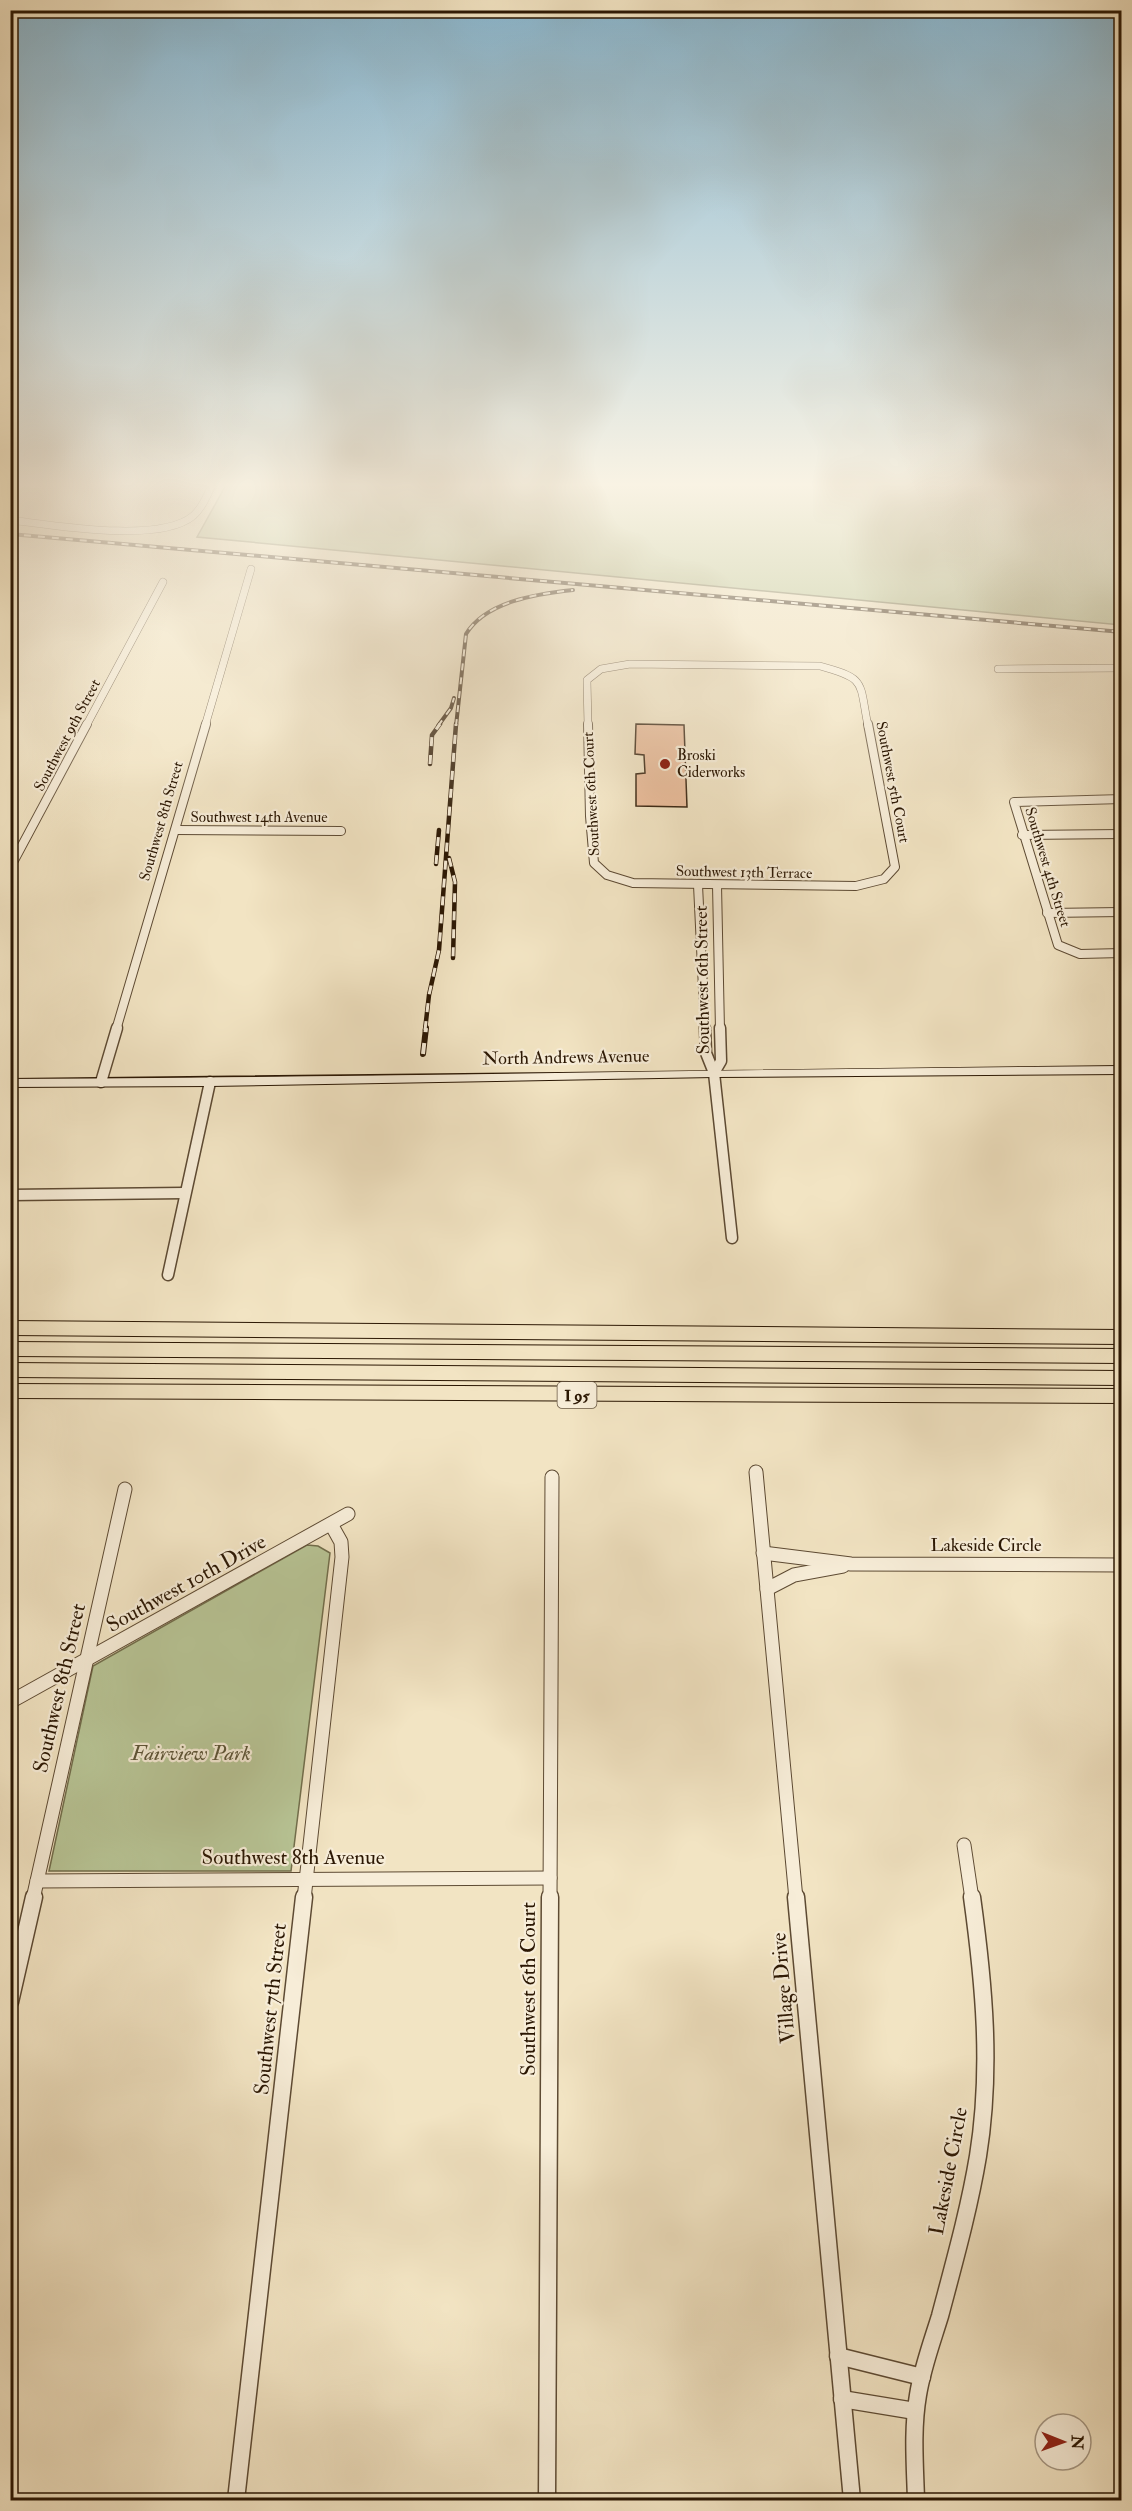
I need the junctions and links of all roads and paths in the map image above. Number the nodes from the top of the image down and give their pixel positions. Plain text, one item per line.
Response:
1 (152, 602) edge
2 (241, 602) edge
3 (1122, 668) edge
4 (998, 669) dead end
5 (837, 670) joint
6 (1122, 799) edge
7 (176, 830) junction
8 (341, 831) dead end
9 (1122, 834) edge
10 (1022, 835) junction
11 (10, 868) edge
12 (633, 883) joint
13 (698, 885) junction
14 (717, 885) junction
15 (855, 886) joint
16 (1122, 912) edge
17 (1047, 913) junction
18 (1122, 953) edge
19 (1122, 1070) edge
20 (714, 1073) junction
21 (101, 1082) junction
22 (210, 1082) junction
23 (10, 1083) edge
24 (184, 1193) junction
25 (10, 1195) edge
26 (732, 1238) dead end
27 (168, 1275) dead end
28 (10, 1328) edge
29 (513, 1332) junction
30 (1122, 1337) edge
31 (10, 1349) edge
32 (720, 1354) junction
33 (1122, 1356) edge
34 (10, 1370) edge
35 (220, 1372) junction
36 (1122, 1378) edge
37 (10, 1391) edge
38 (32, 1392) junction
39 (1122, 1396) edge
40 (756, 1472) dead end
41 (552, 1477) dead end
42 (125, 1489) dead end
43 (348, 1515) dead end
44 (331, 1524) junction
45 (764, 1553) junction
46 (851, 1564) junction
47 (1122, 1564) edge
48 (767, 1589) junction
49 (86, 1660) junction
50 (10, 1702) edge
51 (964, 1845) dead end
52 (305, 1878) junction
53 (550, 1878) junction
54 (37, 1881) junction
55 (10, 2002) edge
56 (838, 2356) junction
57 (922, 2377) junction
58 (842, 2399) junction
59 (915, 2411) junction
60 (236, 2500) edge
61 (547, 2500) edge
62 (852, 2500) edge
63 (916, 2500) edge

1 - 11 street, Southwest 9th Street
2 - 7 street, Southwest 8th Street
3 - 4 street
5 - 12 street, Southwest 6th Court
5 - 15 street, Southwest 5th Court
6 - 10 street, Southwest 4th Street
7 - 8 street, Southwest 14th Avenue
7 - 21 street, Southwest 8th Street
9 - 10 street
10 - 17 street, Southwest 4th Street
12 - 13 street, Southwest 13th Terrace
13 - 14 street, Southwest 13th Terrace
13 - 20 street, Southwest 6th Street
14 - 15 street, Southwest 13th Terrace
14 - 20 street, Southwest 6th Street
16 - 17 street
17 - 18 street, Southwest 4th Street
19 - 20 main road, North Andrews Avenue
20 - 22 main road, North Andrews Avenue
20 - 26 street, Southwest 6th Street
21 - 22 main road, North Andrews Avenue
21 - 23 main road, North Andrews Avenue
22 - 24 street
24 - 25 street
24 - 27 street
28 - 29 highway
29 - 30 highway
29 - 32 highway
31 - 32 highway
32 - 33 highway
34 - 35 highway
35 - 36 highway
35 - 38 highway
37 - 38 highway, I 95
38 - 39 highway, I 95
40 - 45 street, Village Drive
41 - 53 street, Southwest 6th Court
42 - 49 street, Southwest 8th Street
43 - 44 street, Southwest 10th Drive
44 - 49 street, Southwest 10th Drive
44 - 52 street, Southwest 7th Street
45 - 46 street, Lakeside Circle
45 - 48 street, Village Drive
46 - 47 street, Lakeside Circle
46 - 48 street, Lakeside Circle
48 - 56 street, Village Drive
49 - 50 street, Southwest 10th Drive
49 - 54 street, Southwest 8th Street
51 - 57 street, Lakeside Circle
52 - 53 street, Southwest 8th Avenue
52 - 54 street, Southwest 8th Avenue
52 - 60 street, Southwest 7th Street
53 - 61 street, Southwest 6th Court
54 - 55 street, Southwest 8th Street
56 - 57 street
56 - 58 street, Village Drive
57 - 59 street, Lakeside Circle
58 - 59 street
58 - 62 street, Village Drive
59 - 63 street, Lakeside Circle

